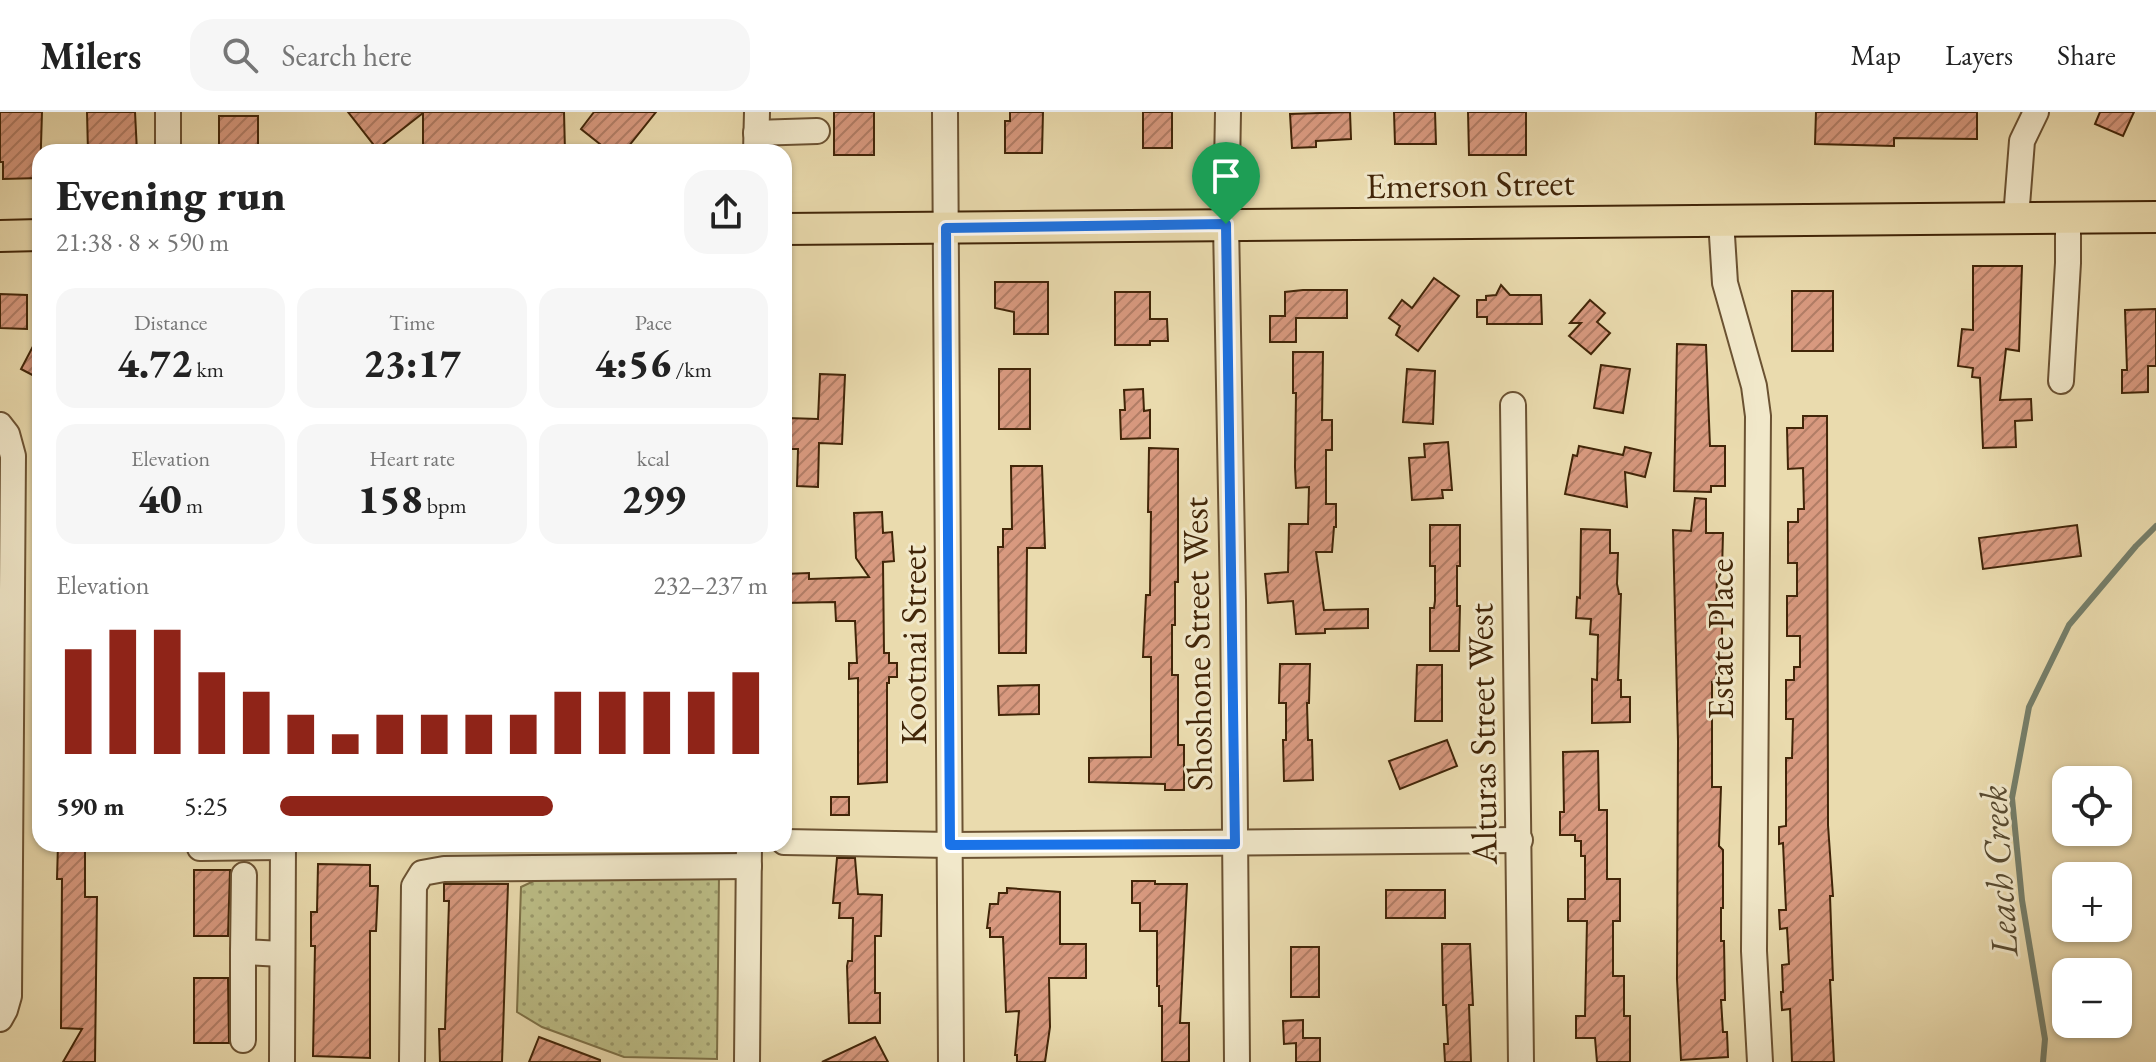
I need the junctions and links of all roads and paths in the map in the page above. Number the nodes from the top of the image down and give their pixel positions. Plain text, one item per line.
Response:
1 (168, 112) edge
2 (945, 112) edge
3 (1228, 112) edge
4 (2036, 112) edge
5 (817, 131) dead end
6 (756, 132) edge
7 (168, 144) edge
8 (2068, 217) junction
9 (2156, 217) edge
10 (2016, 218) junction
11 (1721, 220) junction
12 (1226, 224) junction
13 (946, 228) junction
14 (792, 229) edge
15 (32, 235) edge
16 (0, 236) edge
17 (2061, 381) dead end
18 (1513, 405) dead end
19 (0, 425) edge
20 (1520, 840) junction
21 (792, 842) edge
22 (1235, 844) junction
23 (950, 845) junction
24 (283, 852) edge
25 (749, 855) edge
26 (244, 875) dead end
27 (243, 952) junction
28 (281, 954) junction
29 (0, 1019) edge
30 (243, 1040) dead end
31 (282, 1062) edge
32 (412, 1062) edge
33 (747, 1062) edge
34 (951, 1062) edge
35 (1237, 1062) edge
36 (1521, 1062) edge
37 (1760, 1062) edge

1 - 7 street
2 - 13 street, Kootnai Street
3 - 12 street, Shoshone Street West
4 - 10 street
5 - 6 street
8 - 9 main road, Emerson Street
8 - 10 main road, Emerson Street
8 - 17 street
10 - 11 main road, Emerson Street
11 - 12 main road, Emerson Street
11 - 37 street, Estate Place
12 - 13 main road, Emerson Street
12 - 22 street, Shoshone Street West
13 - 14 main road, Emerson Street
13 - 23 street, Kootnai Street
15 - 16 main road
18 - 20 street, Alturas Street West
19 - 29 street
20 - 22 street
20 - 36 street, Alturas Street West
21 - 23 street
22 - 23 street
22 - 35 street, Shoshone Street West
23 - 34 street, Kootnai Street
24 - 28 street
25 - 32 street
25 - 33 street
26 - 27 street
27 - 28 street
27 - 30 street
28 - 31 street

